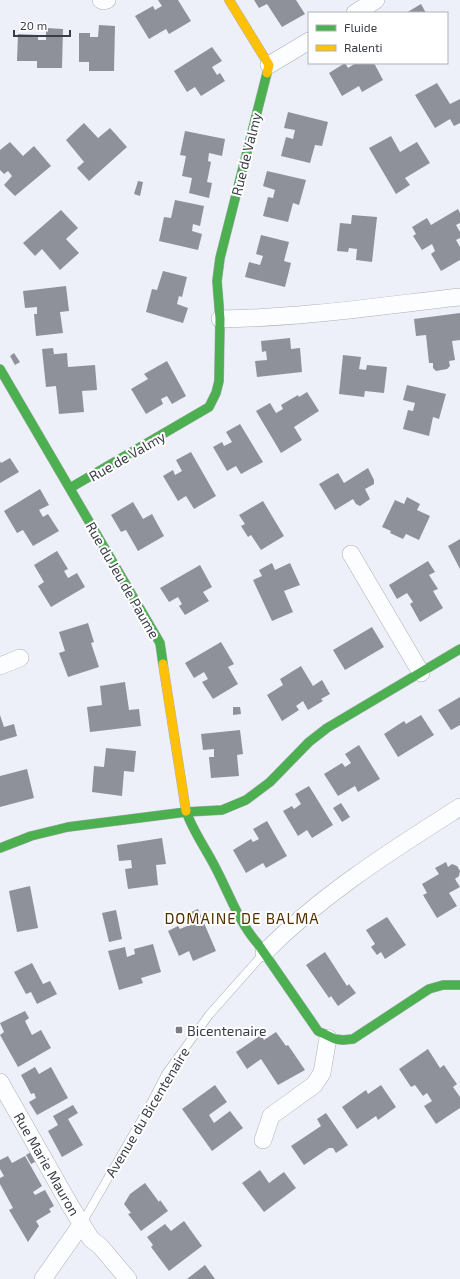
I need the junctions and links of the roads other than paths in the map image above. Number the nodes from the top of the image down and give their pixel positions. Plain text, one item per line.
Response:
1 (101, 0) edge
2 (107, 0) edge
3 (229, 0) edge
4 (376, 0) edge
5 (357, 12) edge
6 (308, 42) edge
7 (269, 65) junction
8 (460, 297) edge
9 (220, 319) junction
10 (0, 369) edge
11 (70, 488) junction
12 (351, 554) dead end
13 (460, 649) edge
14 (20, 658) dead end
15 (0, 666) edge
16 (421, 673) junction
17 (460, 807) edge
18 (186, 812) junction
19 (0, 848) edge
20 (264, 952) junction
21 (460, 984) edge
22 (328, 1038) junction
23 (0, 1082) edge
24 (262, 1140) dead end
25 (81, 1225) junction
26 (43, 1279) edge
27 (128, 1279) edge

1 - 2 street
3 - 7 street
4 - 5 street
6 - 7 street
7 - 9 street, Rue de Valmy
8 - 9 street
9 - 11 street, Rue de Valmy
10 - 11 street, Rue du Jeu de Paume
11 - 18 street, Rue du Jeu de Paume
12 - 16 street
13 - 16 street
14 - 15 street
16 - 18 street
17 - 20 street, Avenue du Bicentenaire
18 - 19 street
18 - 20 street, Rue du Jeu de Paume
20 - 22 street, Rue du Jeu de Paume
20 - 25 lane, Avenue du Bicentenaire
21 - 22 street
22 - 24 street
23 - 25 street, Rue Marie Mauron
25 - 26 street
25 - 27 street, Rue Marie Mauron

